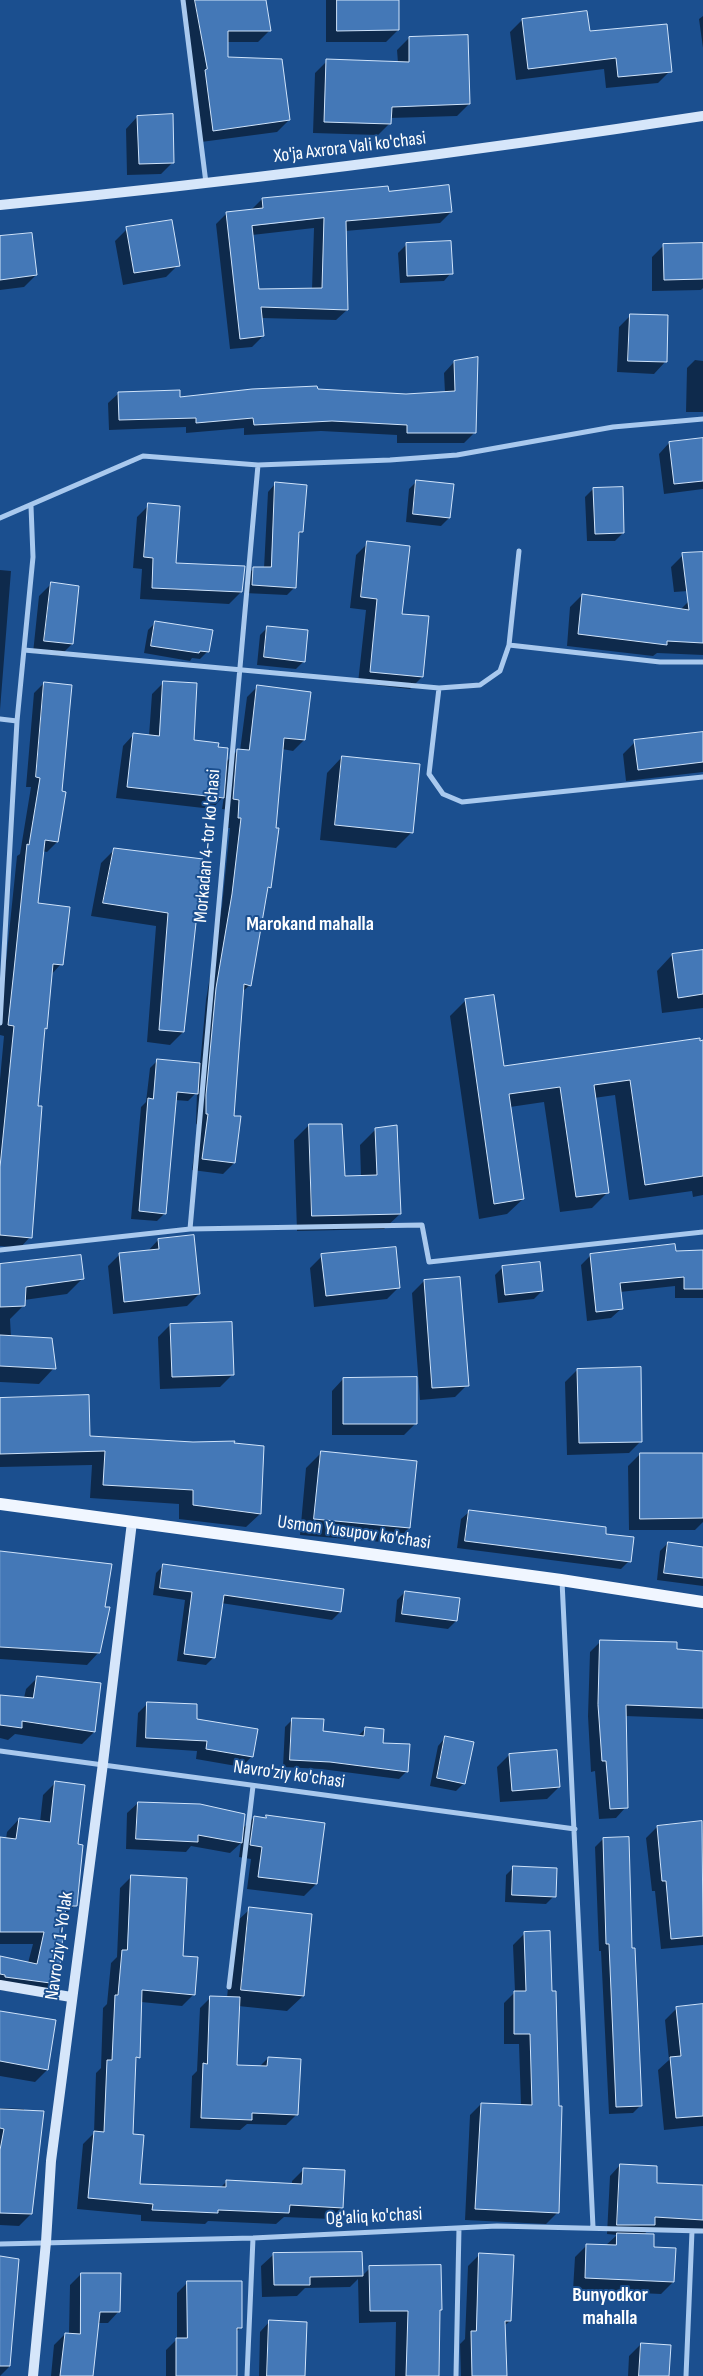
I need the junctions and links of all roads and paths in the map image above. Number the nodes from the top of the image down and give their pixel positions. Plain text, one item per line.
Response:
1 (183, 0) edge
2 (703, 116) edge
3 (206, 183) junction
4 (0, 205) edge
5 (703, 419) edge
6 (258, 466) junction
7 (32, 506) junction
8 (0, 518) edge
9 (519, 551) dead end
10 (509, 645) junction
11 (24, 650) junction
12 (703, 662) edge
13 (238, 669) junction
14 (439, 688) junction
15 (0, 719) edge
16 (17, 721) junction
17 (703, 777) edge
18 (0, 1023) edge
19 (190, 1229) junction
20 (703, 1232) edge
21 (0, 1250) edge
22 (0, 1504) edge
23 (132, 1522) junction
24 (562, 1580) junction
25 (703, 1602) edge
26 (0, 1751) edge
27 (103, 1763) junction
28 (253, 1786) junction
29 (575, 1829) junction
30 (0, 1985) edge
31 (229, 1987) dead end
32 (71, 1998) junction
33 (592, 2227) junction
34 (459, 2228) junction
35 (692, 2231) junction
36 (703, 2231) edge
37 (253, 2238) junction
38 (46, 2242) junction
39 (0, 2244) edge
40 (33, 2376) edge
41 (247, 2376) edge
42 (456, 2376) edge
43 (686, 2376) edge

1 - 3 street
2 - 3 street, Xo'ja Axrora Vali ko'chasi
3 - 4 street, Xo'ja Axrora Vali ko'chasi
5 - 6 street
6 - 7 street
6 - 13 street, Morkadan 4-tor ko'chasi
7 - 8 street
7 - 11 street
9 - 10 street
10 - 12 street
10 - 14 street
11 - 13 street
11 - 16 street
13 - 14 street
13 - 19 street, Morkadan 4-tor ko'chasi
14 - 17 street
15 - 16 street
16 - 18 street
19 - 20 street
19 - 21 street
22 - 23 main road, Usmon Yusupov ko'chasi
23 - 24 main road, Usmon Yusupov ko'chasi
23 - 27 street, Navro'ziy 1-Yo'lak
24 - 25 main road, Usmon Yusupov ko'chasi
24 - 29 street
26 - 27 street, Navro'ziy ko'chasi
27 - 28 street, Navro'ziy ko'chasi
27 - 32 street, Navro'ziy 1-Yo'lak
28 - 29 street, Navro'ziy ko'chasi
28 - 31 street
29 - 33 street
30 - 32 street
32 - 38 street, Navro'ziy 1-Yo'lak
33 - 34 street, Og'aliq ko'chasi
33 - 35 street, Og'aliq ko'chasi
34 - 37 street, Og'aliq ko'chasi
34 - 42 street
35 - 36 street, Og'aliq ko'chasi
35 - 43 street
37 - 38 street, Og'aliq ko'chasi
37 - 41 street
38 - 39 street, Og'aliq ko'chasi
38 - 40 street, Navro'ziy 1-Yo'lak

